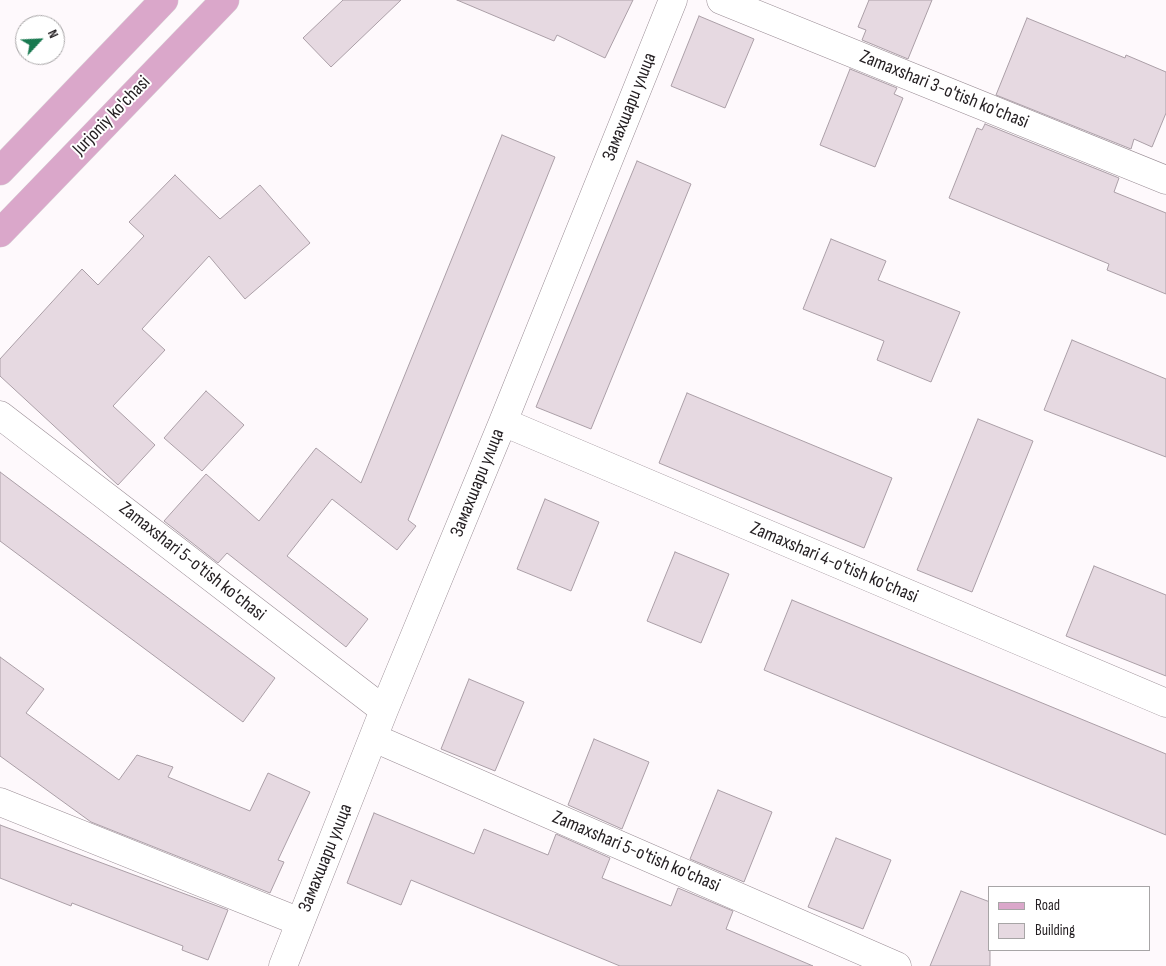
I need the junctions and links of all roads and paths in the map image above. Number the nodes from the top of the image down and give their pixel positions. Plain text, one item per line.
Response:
1 (164, 0) edge
2 (225, 0) edge
3 (673, 0) edge
4 (721, 0) edge
5 (0, 171) edge
6 (1166, 180) edge
7 (0, 233) edge
8 (0, 415) edge
9 (503, 422) junction
10 (1166, 703) edge
11 (384, 710) junction
12 (374, 738) junction
13 (0, 802) edge
14 (300, 922) junction
15 (283, 966) edge
16 (898, 966) edge

1 - 5 main road
2 - 7 main road, Jurjoniy ko'chasi
3 - 9 street, Замахшари улица
4 - 6 street, Zamaxshari 3-o'tish ko'chasi
8 - 11 street, Zamaxshari 5-o'tish ko'chasi
9 - 10 street, Zamaxshari 4-o'tish ko'chasi
9 - 11 street, Замахшари улица
11 - 12 street, Замахшари улица
12 - 14 street, Замахшари улица
12 - 16 street, Zamaxshari 5-o'tish ko'chasi
13 - 14 street
14 - 15 street, Замахшари улица

